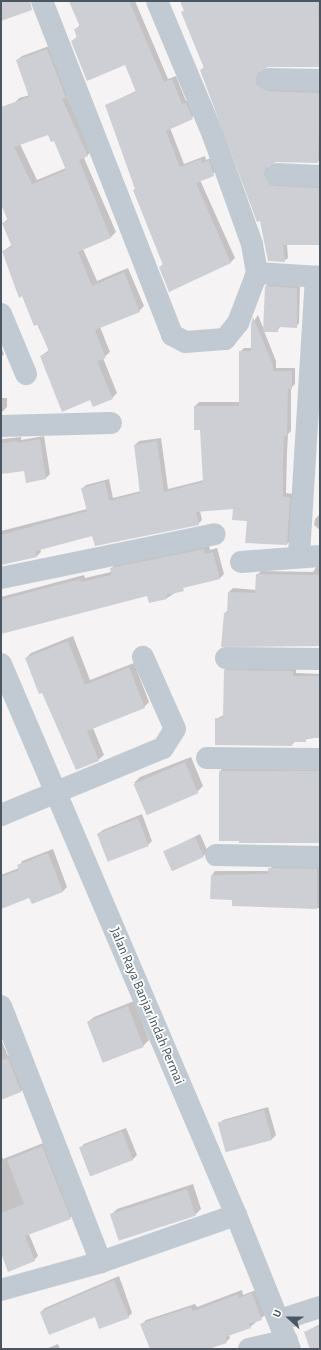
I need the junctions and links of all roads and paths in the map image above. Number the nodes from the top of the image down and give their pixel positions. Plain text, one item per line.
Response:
1 (42, 1) edge
2 (157, 1) edge
3 (268, 79) dead end
4 (320, 80) edge
5 (276, 174) dead end
6 (320, 176) edge
7 (257, 273) junction
8 (318, 277) edge
9 (1, 314) edge
10 (26, 374) dead end
11 (111, 423) dead end
12 (1, 426) edge
13 (215, 534) dead end
14 (310, 556) edge
15 (241, 562) dead end
16 (1, 578) edge
17 (143, 657) dead end
18 (226, 658) dead end
19 (320, 659) edge
20 (1, 664) edge
21 (207, 758) dead end
22 (320, 759) edge
23 (57, 792) junction
24 (1, 815) edge
25 (216, 855) dead end
26 (320, 856) edge
27 (1, 1006) edge
28 (236, 1215) junction
29 (101, 1262) junction
30 (1, 1290) edge
31 (320, 1307) edge
32 (286, 1336) edge
33 (249, 1349) edge

1 - 7 street
2 - 7 street
3 - 4 street
5 - 6 street
7 - 8 street
8 - 14 street
9 - 10 street
11 - 12 street
13 - 16 street
14 - 15 street
17 - 23 street
18 - 19 street
20 - 23 street, Jalan Raya Banjar Indah Permai
21 - 22 street
23 - 24 street
23 - 28 street, Jalan Raya Banjar Indah Permai
25 - 26 street
27 - 29 street
28 - 29 street
28 - 32 street, Jalan Raya Banjar Indah Permai
29 - 30 street
31 - 32 street
32 - 33 street

